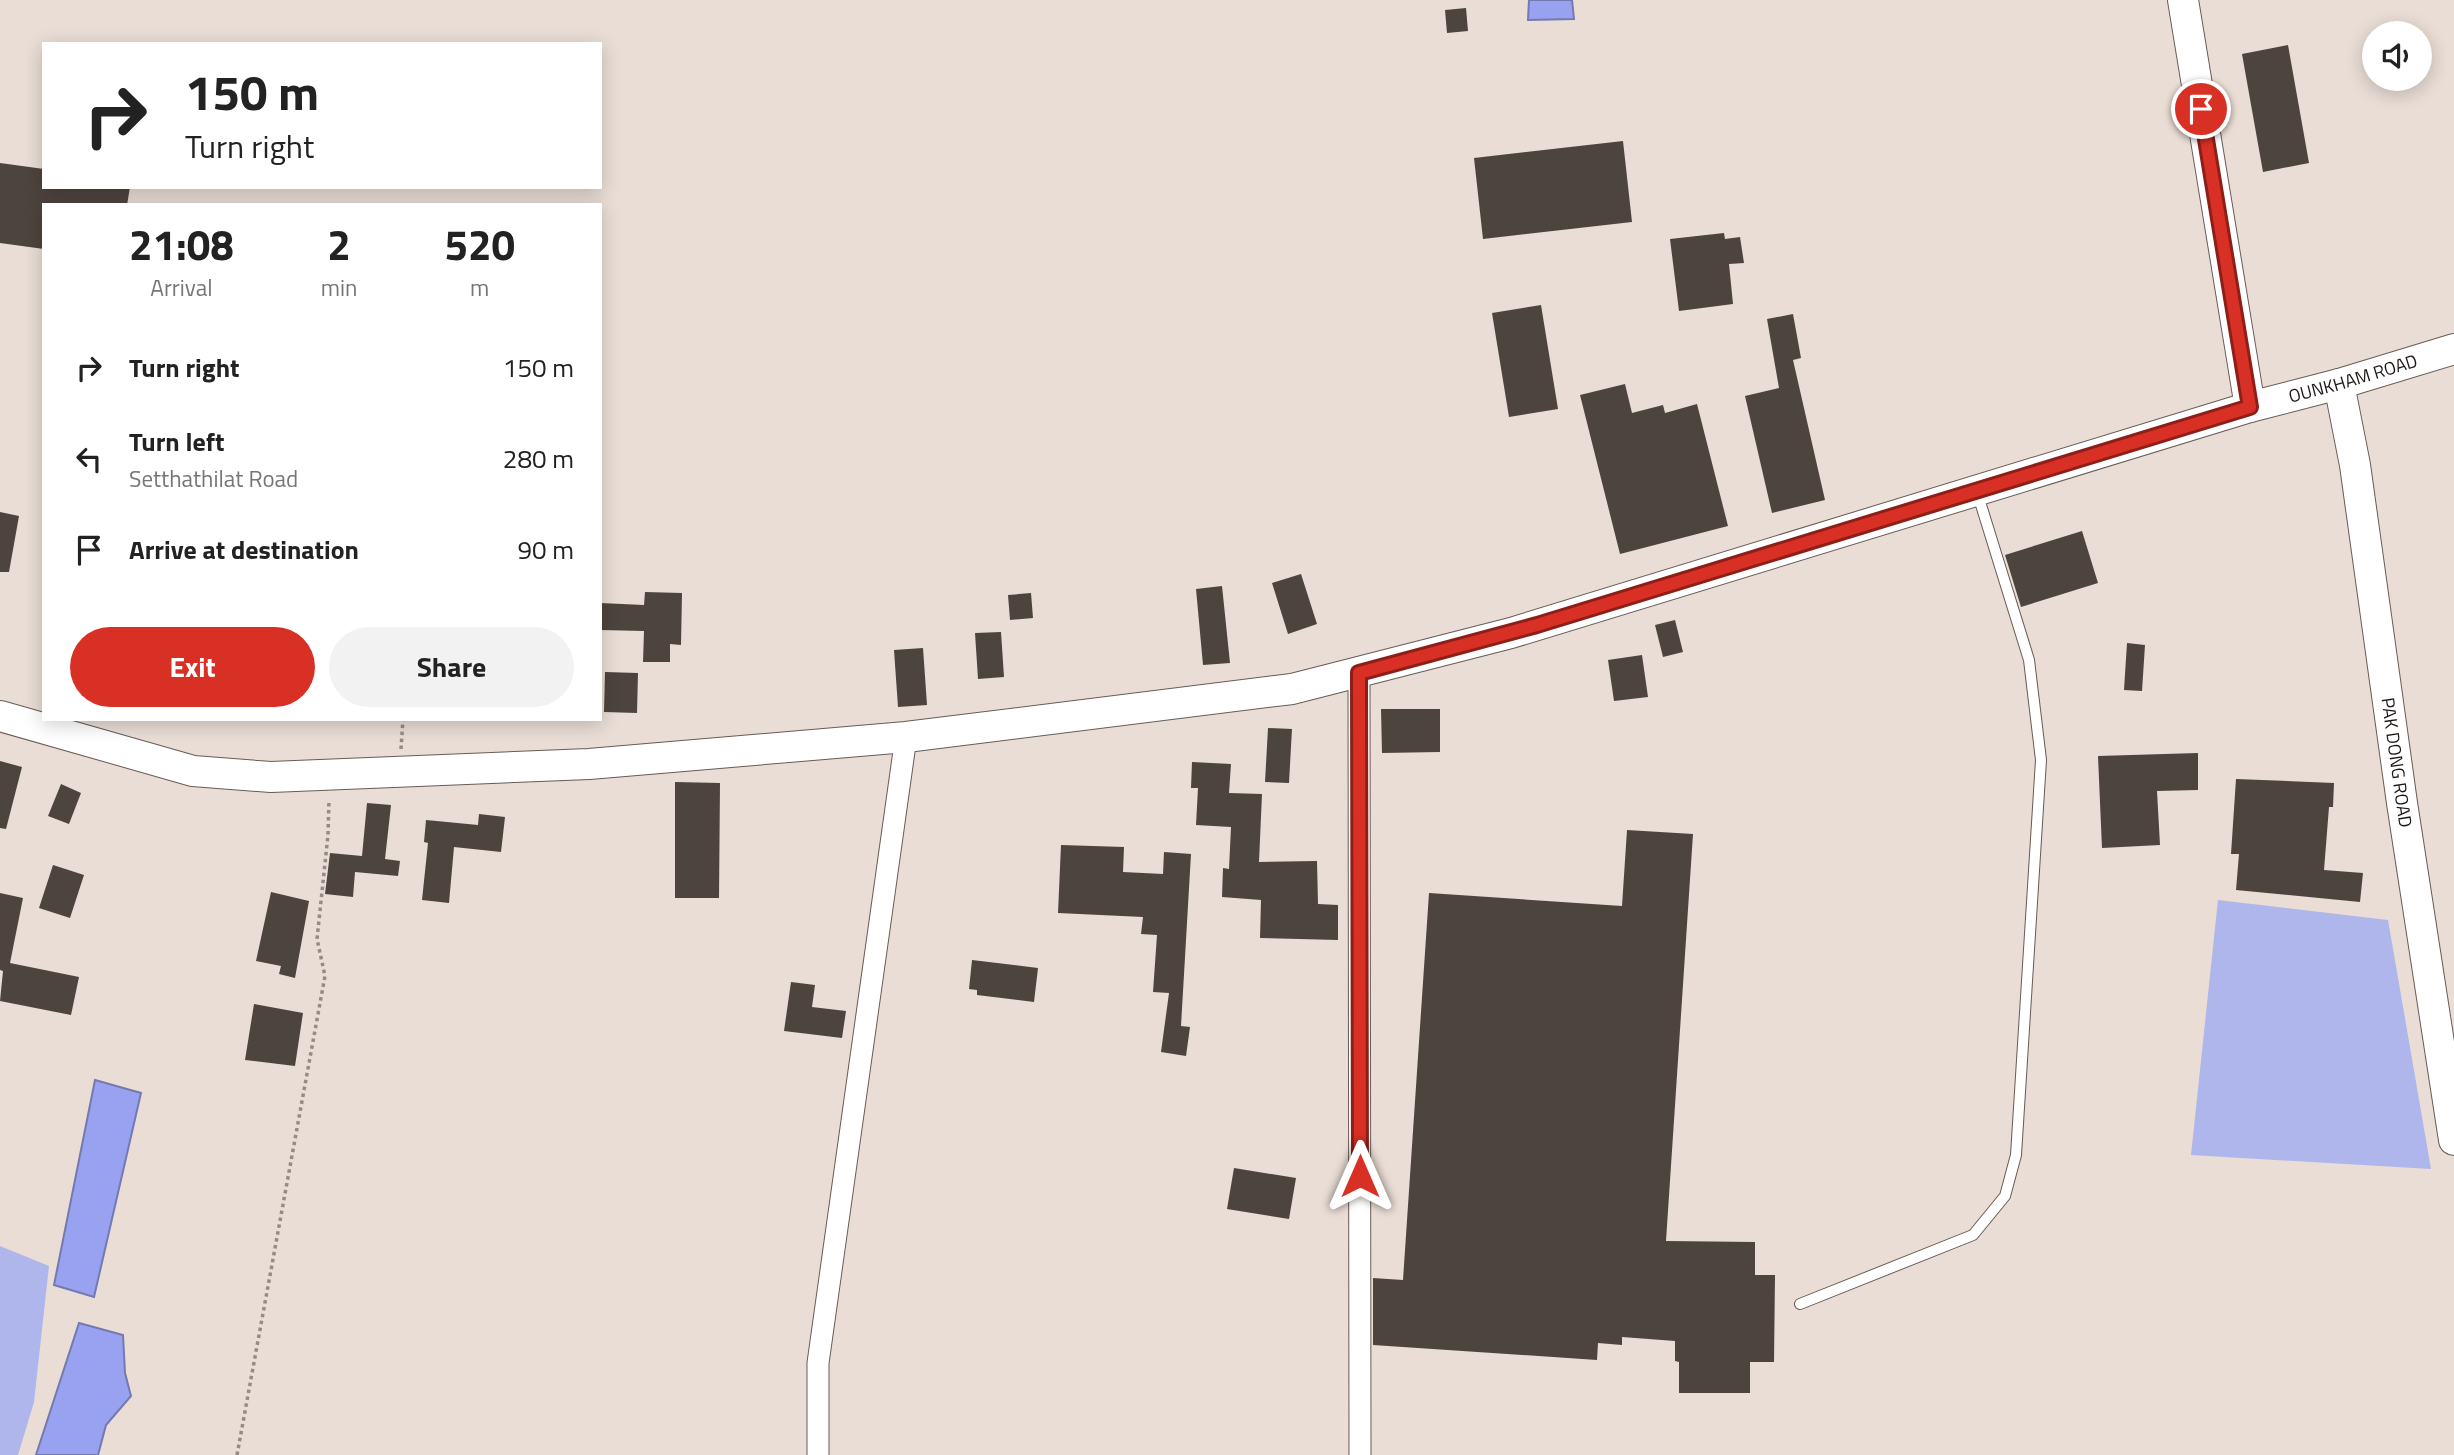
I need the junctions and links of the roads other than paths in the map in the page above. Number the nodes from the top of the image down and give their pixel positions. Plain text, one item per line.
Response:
1 (2183, 0) edge
2 (2454, 349) edge
3 (2339, 384) junction
4 (2250, 407) junction
5 (1977, 492) junction
6 (1359, 673) junction
7 (0, 716) edge
8 (906, 737) junction
9 (2454, 1140) edge
10 (1800, 1304) dead end
11 (818, 1455) edge
12 (1360, 1455) edge

1 - 4 street
2 - 3 street, OUNKHAM ROAD
3 - 4 street, OUNKHAM ROAD
3 - 9 street, PAK DONG ROAD
4 - 5 street, OUNKHAM ROAD
5 - 6 street, OUNKHAM ROAD
5 - 10 lane
6 - 8 street, OUNKHAM ROAD
6 - 12 street
7 - 8 street, OUNKHAM ROAD
8 - 11 street

